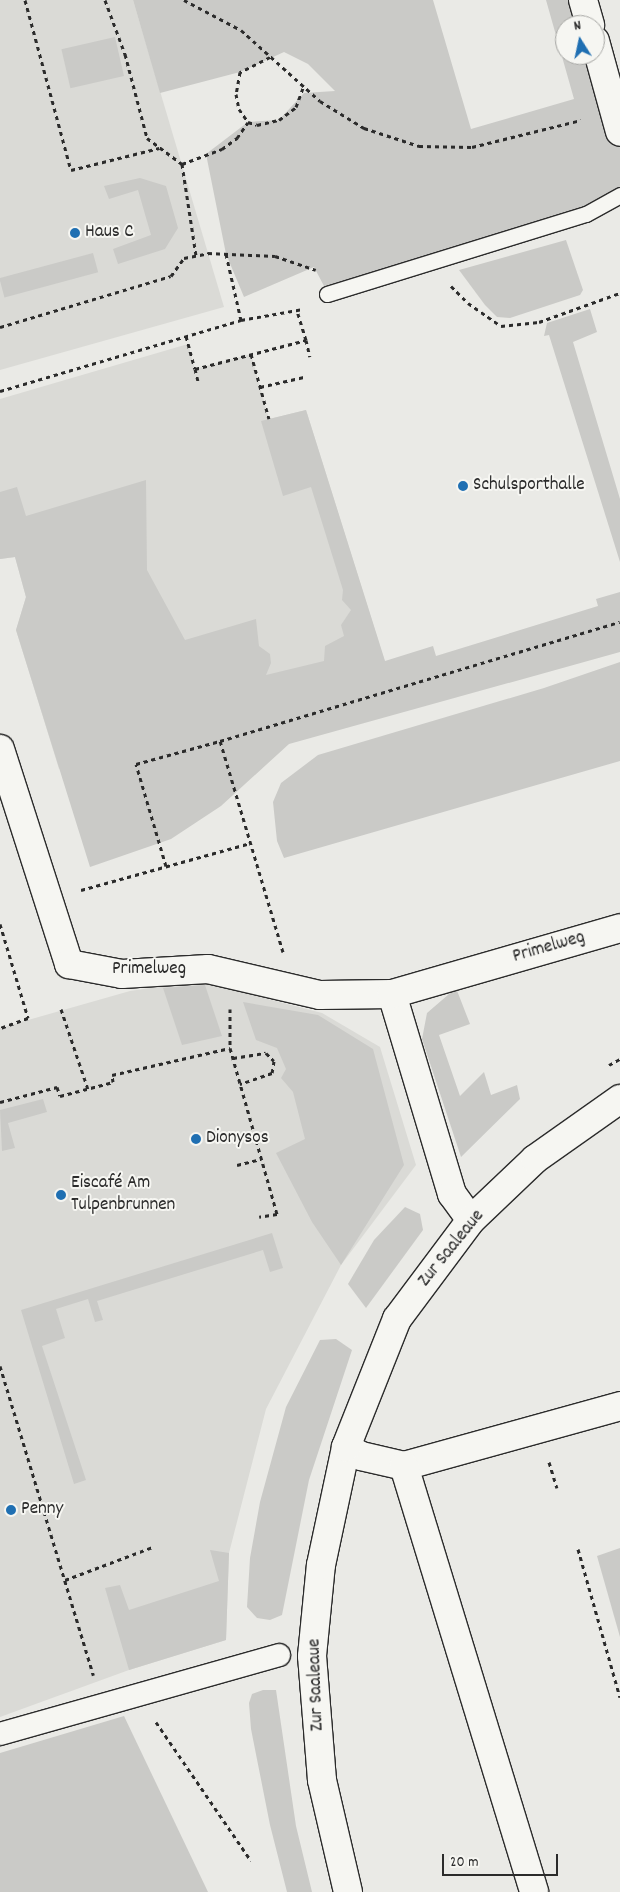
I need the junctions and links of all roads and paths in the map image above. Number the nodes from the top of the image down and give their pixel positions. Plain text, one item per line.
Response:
1 (24, 0) edge
2 (105, 0) edge
3 (184, 0) edge
4 (583, 0) edge
5 (587, 15) edge
6 (270, 57) junction
7 (602, 65) edge
8 (303, 87) junction
9 (618, 121) edge
10 (248, 122) junction
11 (160, 148) junction
12 (182, 164) junction
13 (620, 195) edge
14 (226, 254) junction
15 (196, 256) junction
16 (447, 281) dead end
17 (620, 293) edge
18 (327, 294) joint
19 (306, 308) dead end
20 (297, 310) junction
21 (241, 320) junction
22 (0, 327) edge
23 (186, 336) junction
24 (306, 340) junction
25 (251, 354) junction
26 (310, 357) dead end
27 (195, 369) junction
28 (304, 377) dead end
29 (198, 381) dead end
30 (260, 387) junction
31 (0, 391) edge
32 (269, 419) dead end
33 (620, 622) edge
34 (220, 741) junction
35 (0, 749) edge
36 (250, 843) junction
37 (166, 866) junction
38 (49, 899) junction
39 (0, 924) edge
40 (620, 928) edge
41 (285, 959) dead end
42 (392, 994) junction
43 (230, 1007) dead end
44 (61, 1009) dead end
45 (0, 1028) edge
46 (230, 1048) junction
47 (233, 1058) junction
48 (240, 1084) junction
49 (88, 1089) junction
50 (620, 1099) edge
51 (0, 1102) edge
52 (261, 1159) junction
53 (237, 1165) dead end
54 (259, 1217) dead end
55 (471, 1220) junction
56 (0, 1366) edge
57 (620, 1406) edge
58 (346, 1447) junction
59 (404, 1466) junction
60 (153, 1547) dead end
61 (578, 1549) dead end
62 (65, 1580) junction
63 (279, 1655) dead end
64 (137, 1694) junction
65 (620, 1697) edge
66 (101, 1705) junction
67 (0, 1734) edge
68 (251, 1861) dead end
69 (348, 1892) edge
70 (534, 1892) edge

1 - 11 path
2 - 11 path
3 - 6 path
4 - 5 street
6 - 8 path
6 - 10 path
7 - 9 street
8 - 9 path
8 - 10 path
10 - 12 path
11 - 12 path
12 - 15 path
13 - 18 lane
14 - 15 path
14 - 18 path
14 - 21 path
15 - 22 path
16 - 17 path
19 - 20 path
20 - 21 path
20 - 24 path
21 - 23 path
23 - 27 path
23 - 31 path
24 - 25 path
24 - 26 path
25 - 27 path
25 - 30 path
27 - 29 path
28 - 30 path
30 - 32 path
33 - 34 path
34 - 36 path
34 - 37 path
35 - 38 street, Primelweg
36 - 37 path
36 - 41 path
37 - 38 path
38 - 42 street, Primelweg
39 - 45 path
40 - 42 street, Primelweg
42 - 55 street
43 - 46 path
44 - 49 path
46 - 47 path
46 - 49 path
47 - 48 path
47 - 48 path
48 - 52 path
49 - 51 path
50 - 55 street, Zur Saaleaue
52 - 53 path
52 - 54 path
55 - 58 street, Zur Saaleaue
56 - 62 path
57 - 59 street
58 - 59 street
58 - 69 street, Zur Saaleaue
59 - 70 street
60 - 62 path
61 - 65 path
62 - 66 path
63 - 64 street
64 - 66 street
64 - 68 path
66 - 67 street

